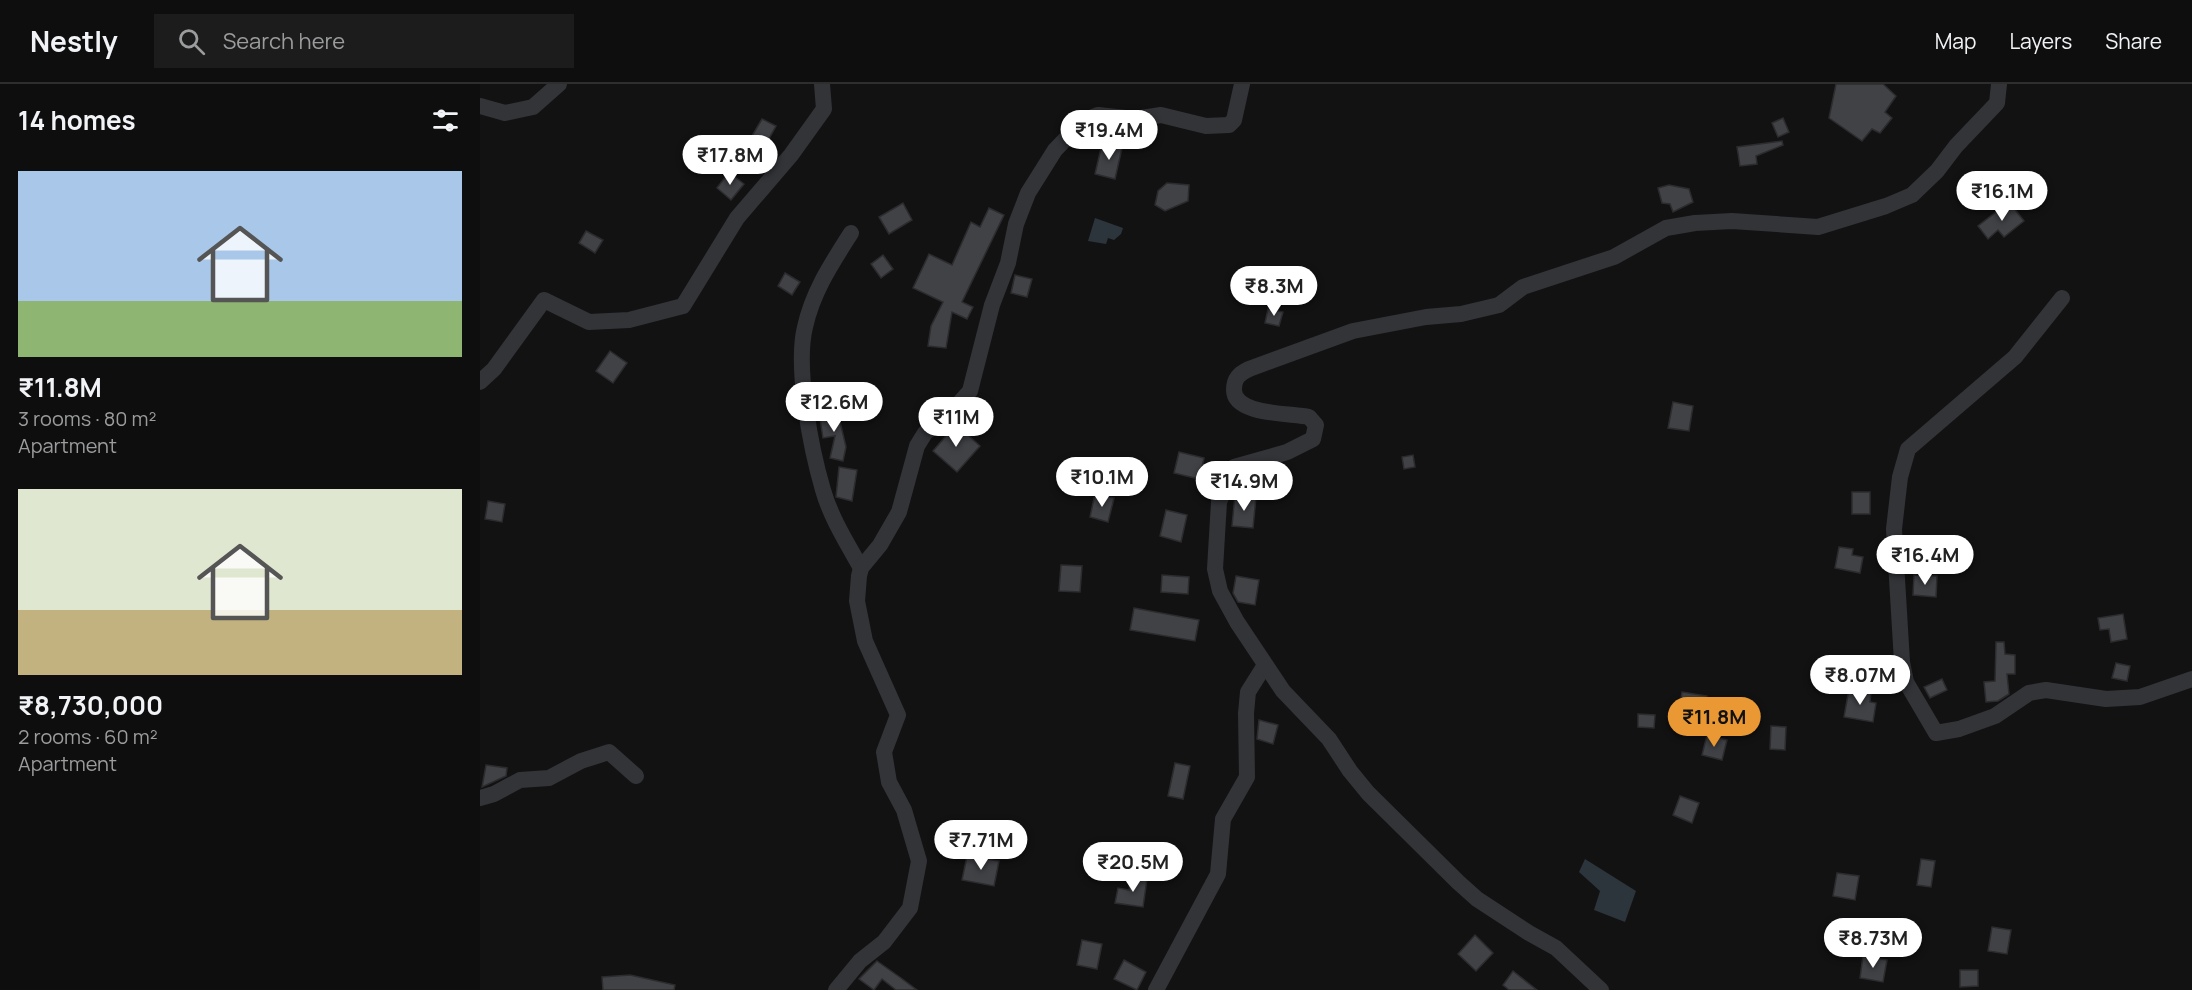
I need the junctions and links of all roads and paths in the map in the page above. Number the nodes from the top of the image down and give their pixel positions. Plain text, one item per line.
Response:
1 (559, 84) edge
2 (822, 84) edge
3 (1242, 84) edge
4 (1999, 84) edge
5 (480, 106) edge
6 (851, 233) dead end
7 (2062, 298) dead end
8 (480, 382) edge
9 (861, 568) junction
10 (1265, 665) junction
11 (2192, 679) edge
12 (636, 776) dead end
13 (480, 798) edge
14 (836, 990) edge
15 (1156, 990) edge
16 (1601, 990) edge

1 - 5 street
2 - 8 street
3 - 9 street
4 - 10 street
6 - 9 street
7 - 11 street
9 - 14 street
10 - 15 street
10 - 16 street
12 - 13 street

